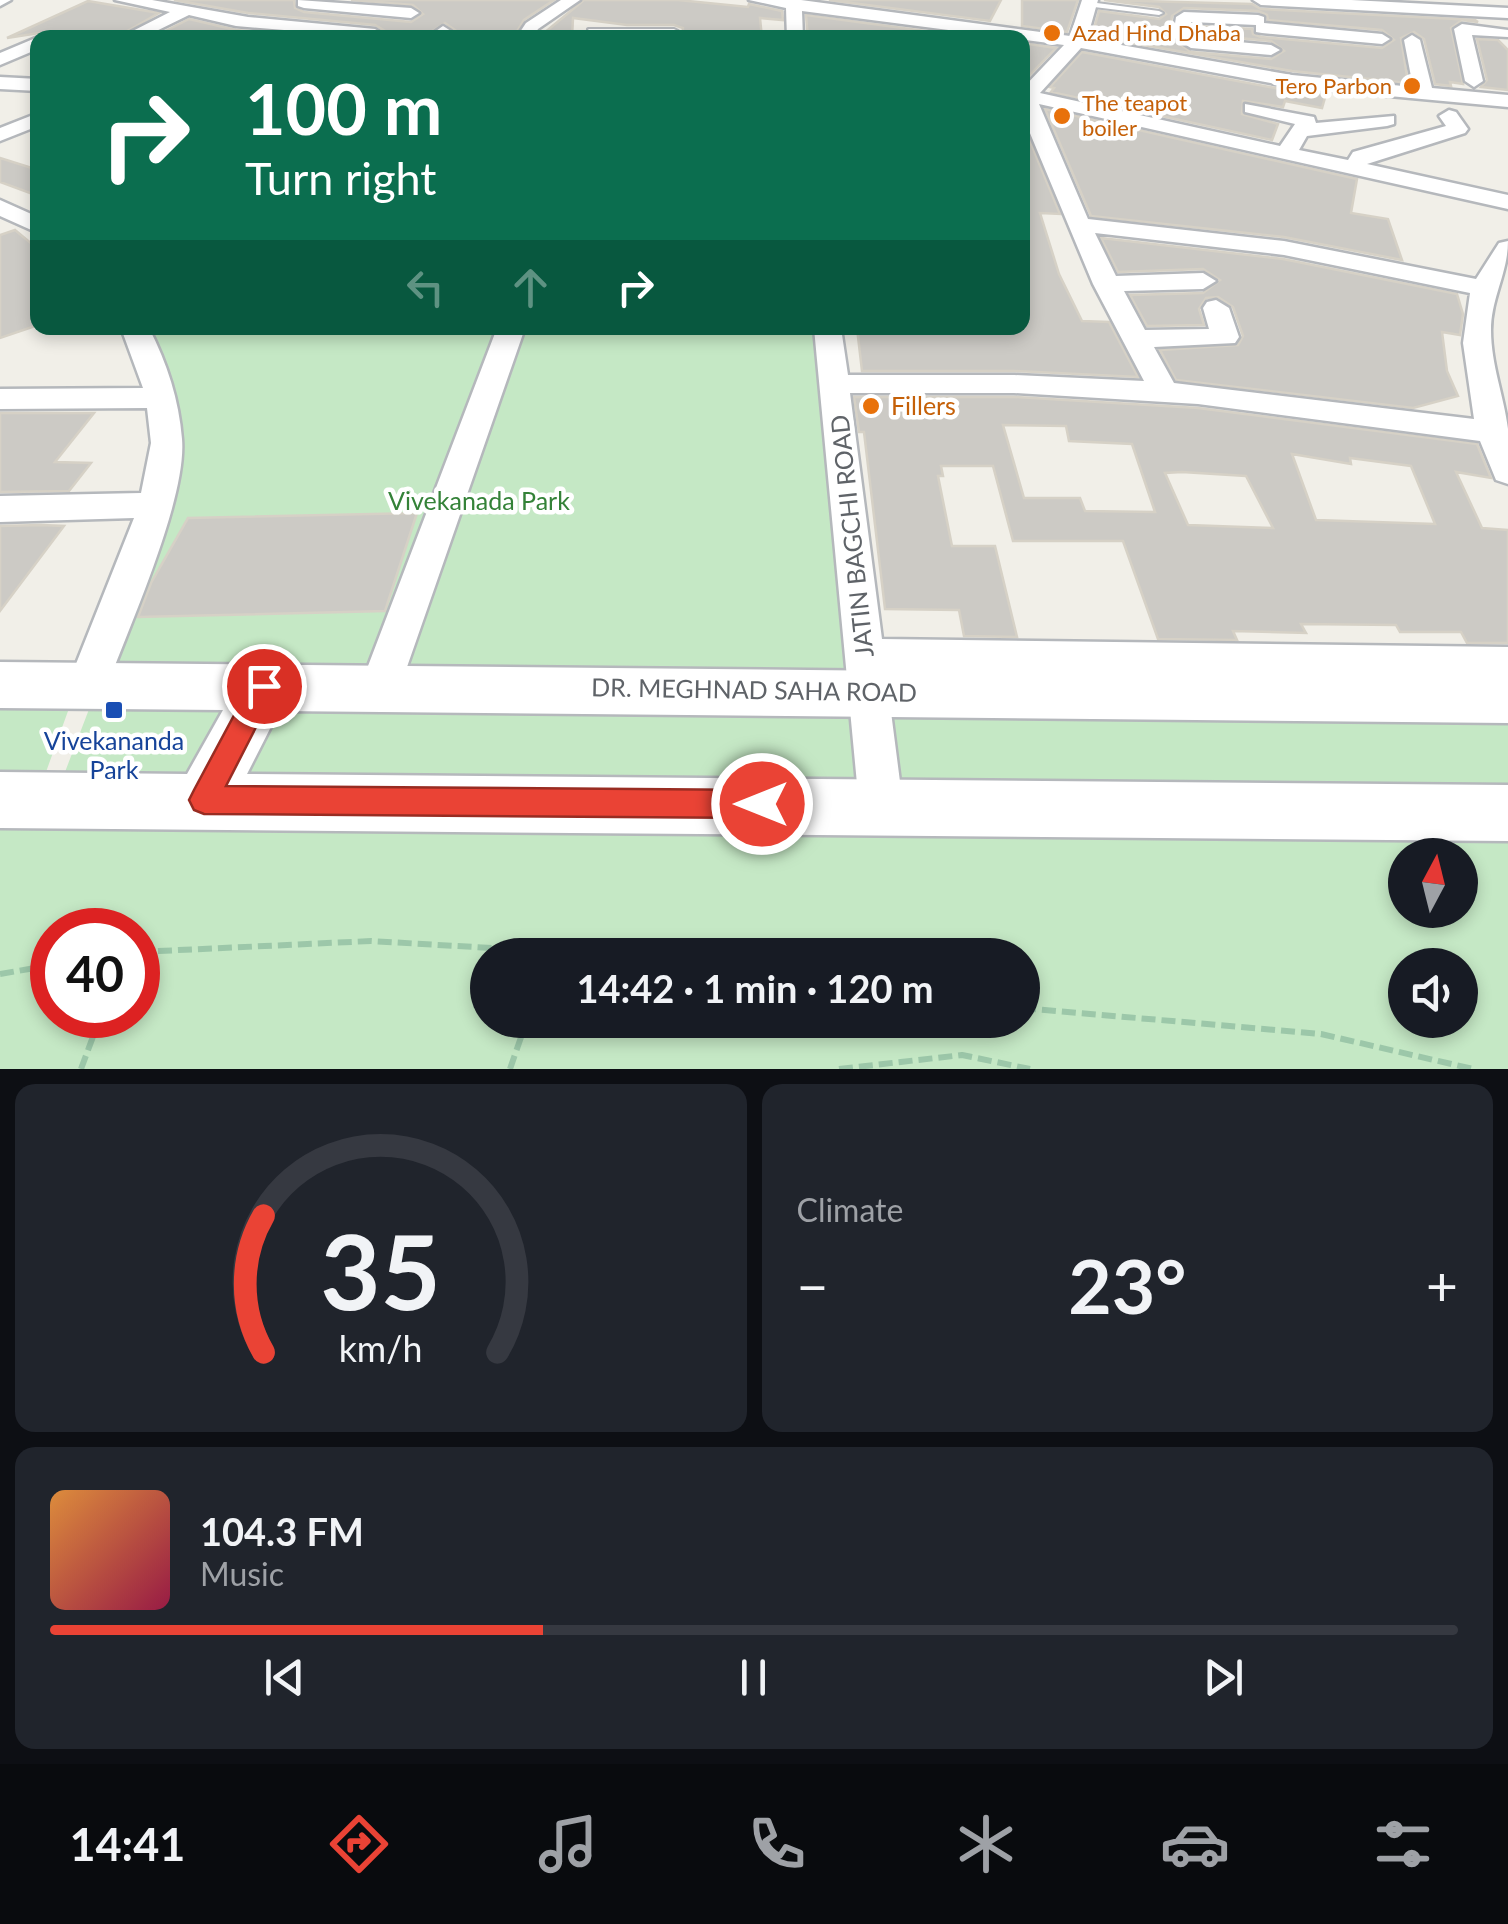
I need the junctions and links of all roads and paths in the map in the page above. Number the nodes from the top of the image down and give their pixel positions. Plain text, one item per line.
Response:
1 (123, 0) edge
2 (572, 0) edge
3 (757, 0) edge
4 (1250, 0) edge
5 (1261, 0) edge
6 (1315, 1) edge
7 (292, 2) edge
8 (793, 2) edge
9 (1089, 2) edge
10 (1395, 3) edge
11 (1425, 4) edge
12 (332, 5) junction
13 (188, 10) junction
14 (257, 10) dead end
15 (1508, 14) edge
16 (1156, 16) dead end
17 (233, 23) junction
18 (301, 26) junction
19 (144, 30) edge
20 (329, 30) edge
21 (382, 30) edge
22 (529, 30) edge
23 (795, 30) edge
24 (992, 30) edge
25 (1202, 32) dead end
26 (1264, 34) junction
27 (1508, 34) edge
28 (1030, 35) edge
29 (1382, 39) dead end
30 (1412, 40) dead end
31 (1078, 42) junction
32 (30, 46) edge
33 (0, 60) edge
34 (1281, 79) junction
35 (1474, 81) dead end
36 (0, 83) edge
37 (30, 84) edge
38 (1030, 90) edge
39 (1424, 93) junction
40 (1030, 96) edge
41 (1508, 101) edge
42 (1030, 108) edge
43 (1252, 108) dead end
44 (1450, 116) dead end
45 (1387, 120) dead end
46 (30, 122) edge
47 (1302, 131) junction
48 (0, 135) edge
49 (1286, 153) junction
50 (1452, 156) dead end
51 (1030, 157) edge
52 (1049, 157) junction
53 (1353, 168) junction
54 (1407, 179) junction
55 (1508, 202) edge
56 (0, 206) edge
57 (30, 220) edge
58 (30, 225) edge
59 (1079, 225) junction
60 (0, 233) edge
61 (1507, 252) edge
62 (1204, 282) dead end
63 (1106, 284) junction
64 (1485, 289) junction
65 (1216, 308) dead end
66 (1478, 320) junction
67 (1508, 328) edge
68 (138, 335) edge
69 (509, 335) edge
70 (829, 335) edge
71 (1134, 339) junction
72 (834, 384) junction
73 (1164, 392) junction
74 (0, 398) edge
75 (162, 398) junction
76 (1497, 420) edge
77 (1508, 472) edge
78 (156, 505) junction
79 (0, 509) edge
80 (1508, 664) edge
81 (867, 673) junction
82 (88, 684) junction
83 (0, 685) edge
84 (264, 686) junction
85 (380, 688) junction
86 (1508, 700) edge
87 (0, 800) edge
88 (204, 800) junction
89 (881, 805) junction
90 (1508, 813) edge
91 (470, 948) edge
92 (160, 951) edge
93 (30, 969) edge
94 (0, 974) edge
95 (1040, 1010) edge
96 (92, 1038) edge
97 (520, 1038) edge
98 (81, 1069) edge
99 (510, 1069) edge
100 (839, 1069) edge
101 (1030, 1069) edge
102 (1474, 1069) edge

1 - 13 street
2 - 22 street
3 - 8 street
4 - 26 street
5 - 6 street
6 - 10 street
7 - 12 street
8 - 23 street
8 - 24 street
9 - 16 lane
9 - 31 street
10 - 11 street
11 - 15 street
12 - 18 street
12 - 21 street
13 - 17 street
13 - 19 street
14 - 17 street
17 - 18 street
18 - 20 street
25 - 26 street
26 - 29 street
26 - 34 street
27 - 35 street
28 - 31 street
30 - 39 street
31 - 34 street
31 - 38 street
32 - 33 street
34 - 39 street
36 - 37 street
39 - 41 street
40 - 49 street
42 - 52 street
43 - 47 street
44 - 53 street
45 - 47 street
46 - 48 street
47 - 49 street
49 - 53 street
50 - 54 street
51 - 52 street
52 - 59 street
53 - 54 street
54 - 55 street
56 - 57 street
58 - 60 street
59 - 63 street
59 - 64 street
61 - 64 street
62 - 63 street
63 - 71 street
64 - 66 street
65 - 71 street
66 - 67 street
66 - 76 street
68 - 75 street
69 - 85 street
70 - 72 street, JATIN BAGCHI ROAD
71 - 73 street
72 - 73 street
72 - 81 street, JATIN BAGCHI ROAD
73 - 76 street
74 - 75 street
75 - 78 street
76 - 77 street
78 - 79 street
78 - 82 street
80 - 81 street
81 - 85 street, DR. MEGHNAD SAHA ROAD
81 - 86 street, DR. MEGHNAD SAHA ROAD
81 - 89 street, JATIN BAGCHI ROAD
82 - 83 street, DR. MEGHNAD SAHA ROAD
82 - 84 street, DR. MEGHNAD SAHA ROAD
84 - 85 street, DR. MEGHNAD SAHA ROAD
84 - 88 street
87 - 88 street
88 - 89 street
89 - 90 street
91 - 92 path
93 - 94 path
95 - 102 path
96 - 98 path
97 - 99 path
100 - 101 path

